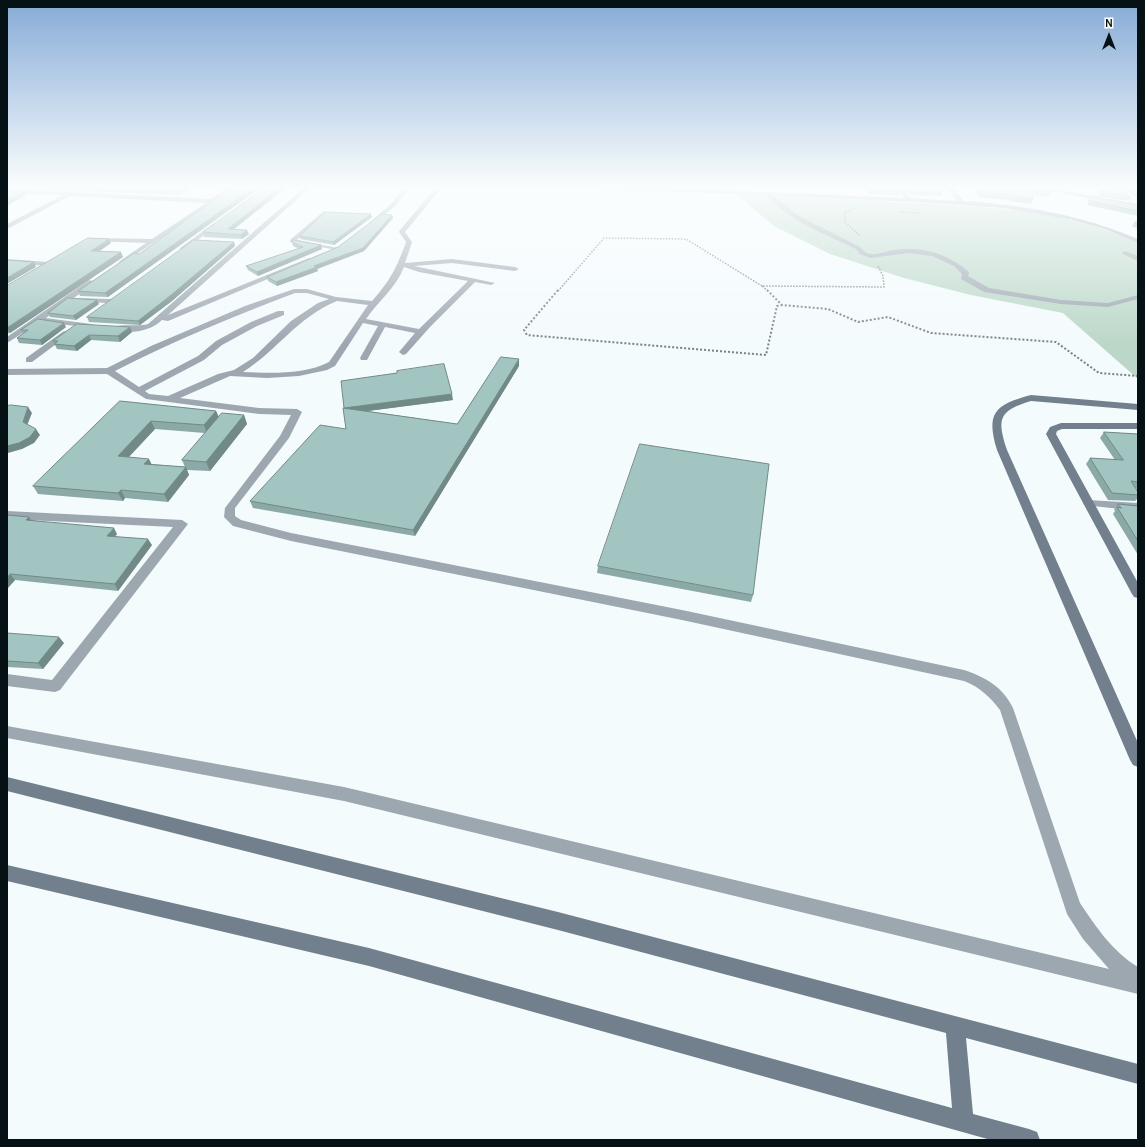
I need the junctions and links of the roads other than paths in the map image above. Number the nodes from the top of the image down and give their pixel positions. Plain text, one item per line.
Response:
1 (91, 240) edge
2 (126, 240) edge
3 (194, 240) joint
4 (250, 240) edge
5 (294, 240) edge
6 (407, 240) edge
7 (842, 240) edge
8 (154, 241) joint
9 (208, 241) edge
10 (84, 242) edge
11 (234, 242) edge
12 (246, 243) junction
13 (1126, 253) dead end
14 (175, 254) edge
15 (1138, 259) edge
16 (7, 261) edge
17 (405, 264) junction
18 (117, 266) edge
19 (515, 269) dead end
20 (36, 271) edge
21 (98, 278) edge
22 (473, 280) junction
23 (491, 283) dead end
24 (1138, 297) edge
25 (336, 298) junction
26 (67, 299) junction
27 (374, 303) junction
28 (100, 309) edge
29 (281, 313) dead end
30 (89, 317) edge
31 (37, 319) junction
32 (361, 320) junction
33 (154, 323) junction
34 (383, 324) junction
35 (78, 325) junction
36 (422, 332) junction
37 (7, 340) edge
38 (403, 352) dead end
39 (364, 358) dead end
40 (29, 360) dead end
41 (109, 371) junction
42 (7, 372) edge
43 (230, 374) junction
44 (139, 391) junction
45 (168, 399) junction
46 (1138, 407) edge
47 (1138, 426) edge
48 (1088, 503) junction
49 (1138, 507) edge
50 (7, 514) edge
51 (1138, 594) edge
52 (7, 680) edge
53 (7, 732) edge
54 (1138, 760) edge
55 (7, 784) edge
56 (7, 873) edge
57 (1138, 977) edge
58 (1138, 985) edge
59 (955, 1025) junction
60 (1138, 1074) edge
61 (963, 1121) junction
62 (1029, 1140) edge

1 - 10 street
2 - 8 street
3 - 9 street
3 - 14 street
4 - 12 street
5 - 33 street
6 - 17 street
7 - 24 street
8 - 18 street
11 - 12 street
12 - 33 street
13 - 15 street
16 - 20 street
17 - 19 street
17 - 22 street
17 - 27 street
21 - 26 street
22 - 23 street
22 - 36 street
25 - 27 street
25 - 41 street
25 - 43 street
26 - 28 street
26 - 31 street
27 - 32 street
29 - 44 street
30 - 35 street
31 - 35 street
31 - 37 street
32 - 34 street
32 - 43 street
33 - 35 street
34 - 36 street
34 - 39 street
35 - 40 street
36 - 38 street
41 - 42 street
41 - 44 street
43 - 45 street
44 - 45 street
45 - 57 street
46 - 54 street
47 - 48 street
48 - 49 street
48 - 51 street
50 - 52 street
53 - 58 street
55 - 59 street
56 - 61 street
59 - 60 street
59 - 61 street
61 - 62 street

